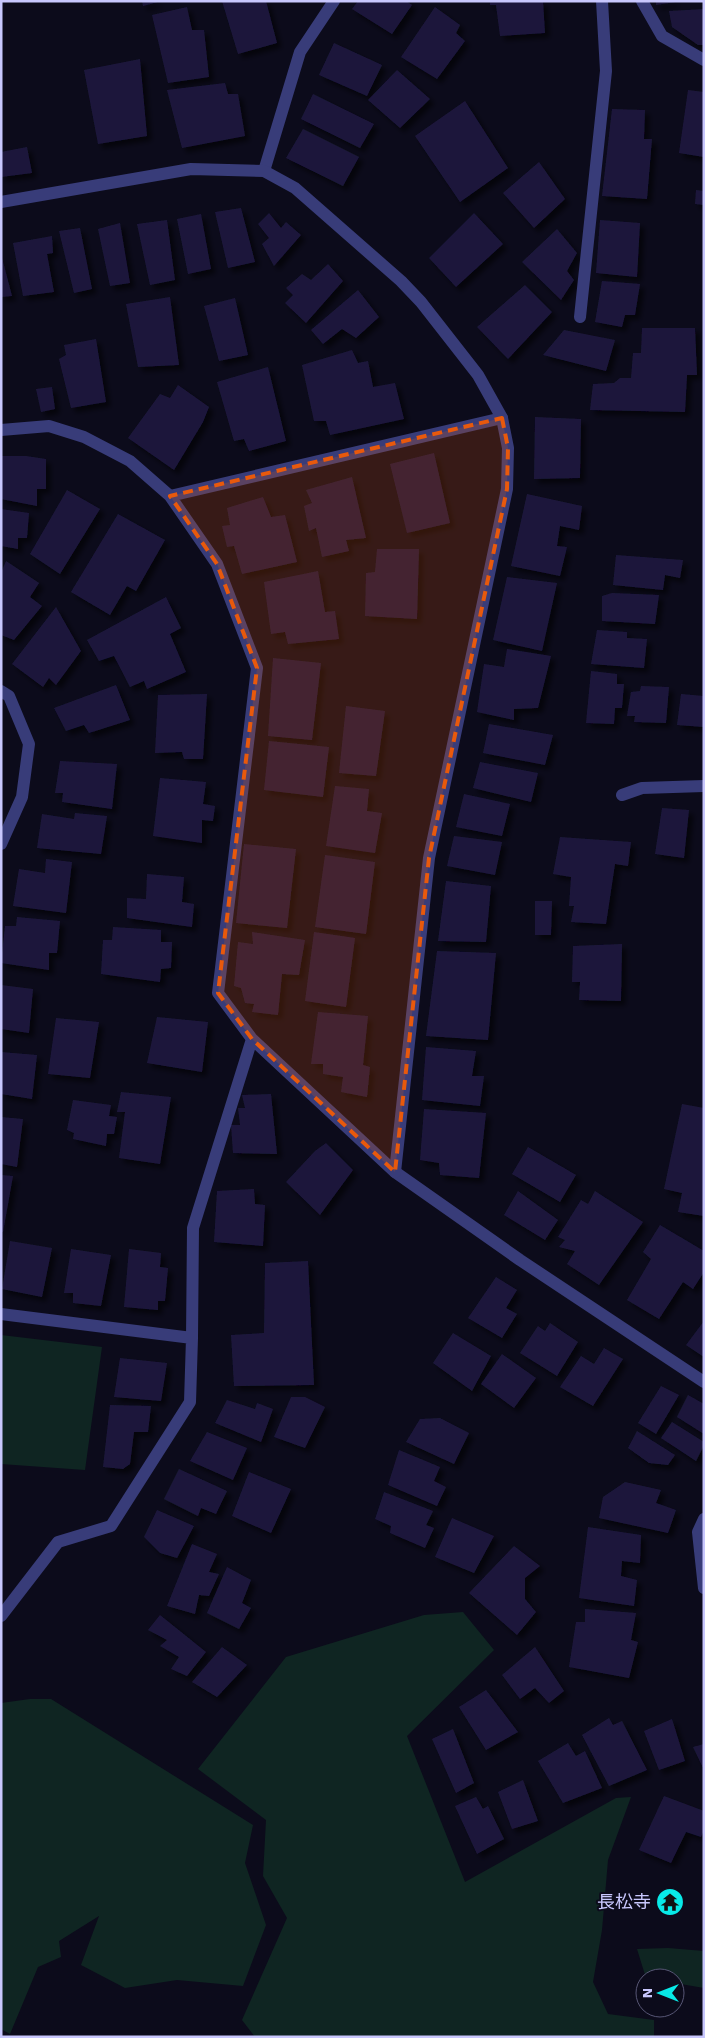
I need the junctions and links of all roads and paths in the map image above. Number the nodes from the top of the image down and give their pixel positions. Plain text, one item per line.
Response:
1 (334, 1) edge
2 (602, 1) edge
3 (642, 1) edge
4 (704, 60) edge
5 (264, 170) junction
6 (1, 202) edge
7 (580, 317) dead end
8 (502, 418) junction
9 (1, 430) edge
10 (170, 496) junction
11 (1, 691) edge
12 (704, 786) edge
13 (622, 795) dead end
14 (1, 844) edge
15 (252, 1039) junction
16 (394, 1172) junction
17 (1, 1314) edge
18 (192, 1338) junction
19 (704, 1382) edge
20 (704, 1519) edge
21 (704, 1588) edge
22 (1, 1616) edge

1 - 5 street
2 - 7 street
3 - 4 street
5 - 6 street
5 - 8 street
8 - 10 street
8 - 16 street
9 - 10 street
10 - 15 street
11 - 14 street
12 - 13 street
15 - 16 street
15 - 18 street
16 - 19 street
17 - 18 street
18 - 22 street
20 - 21 street

